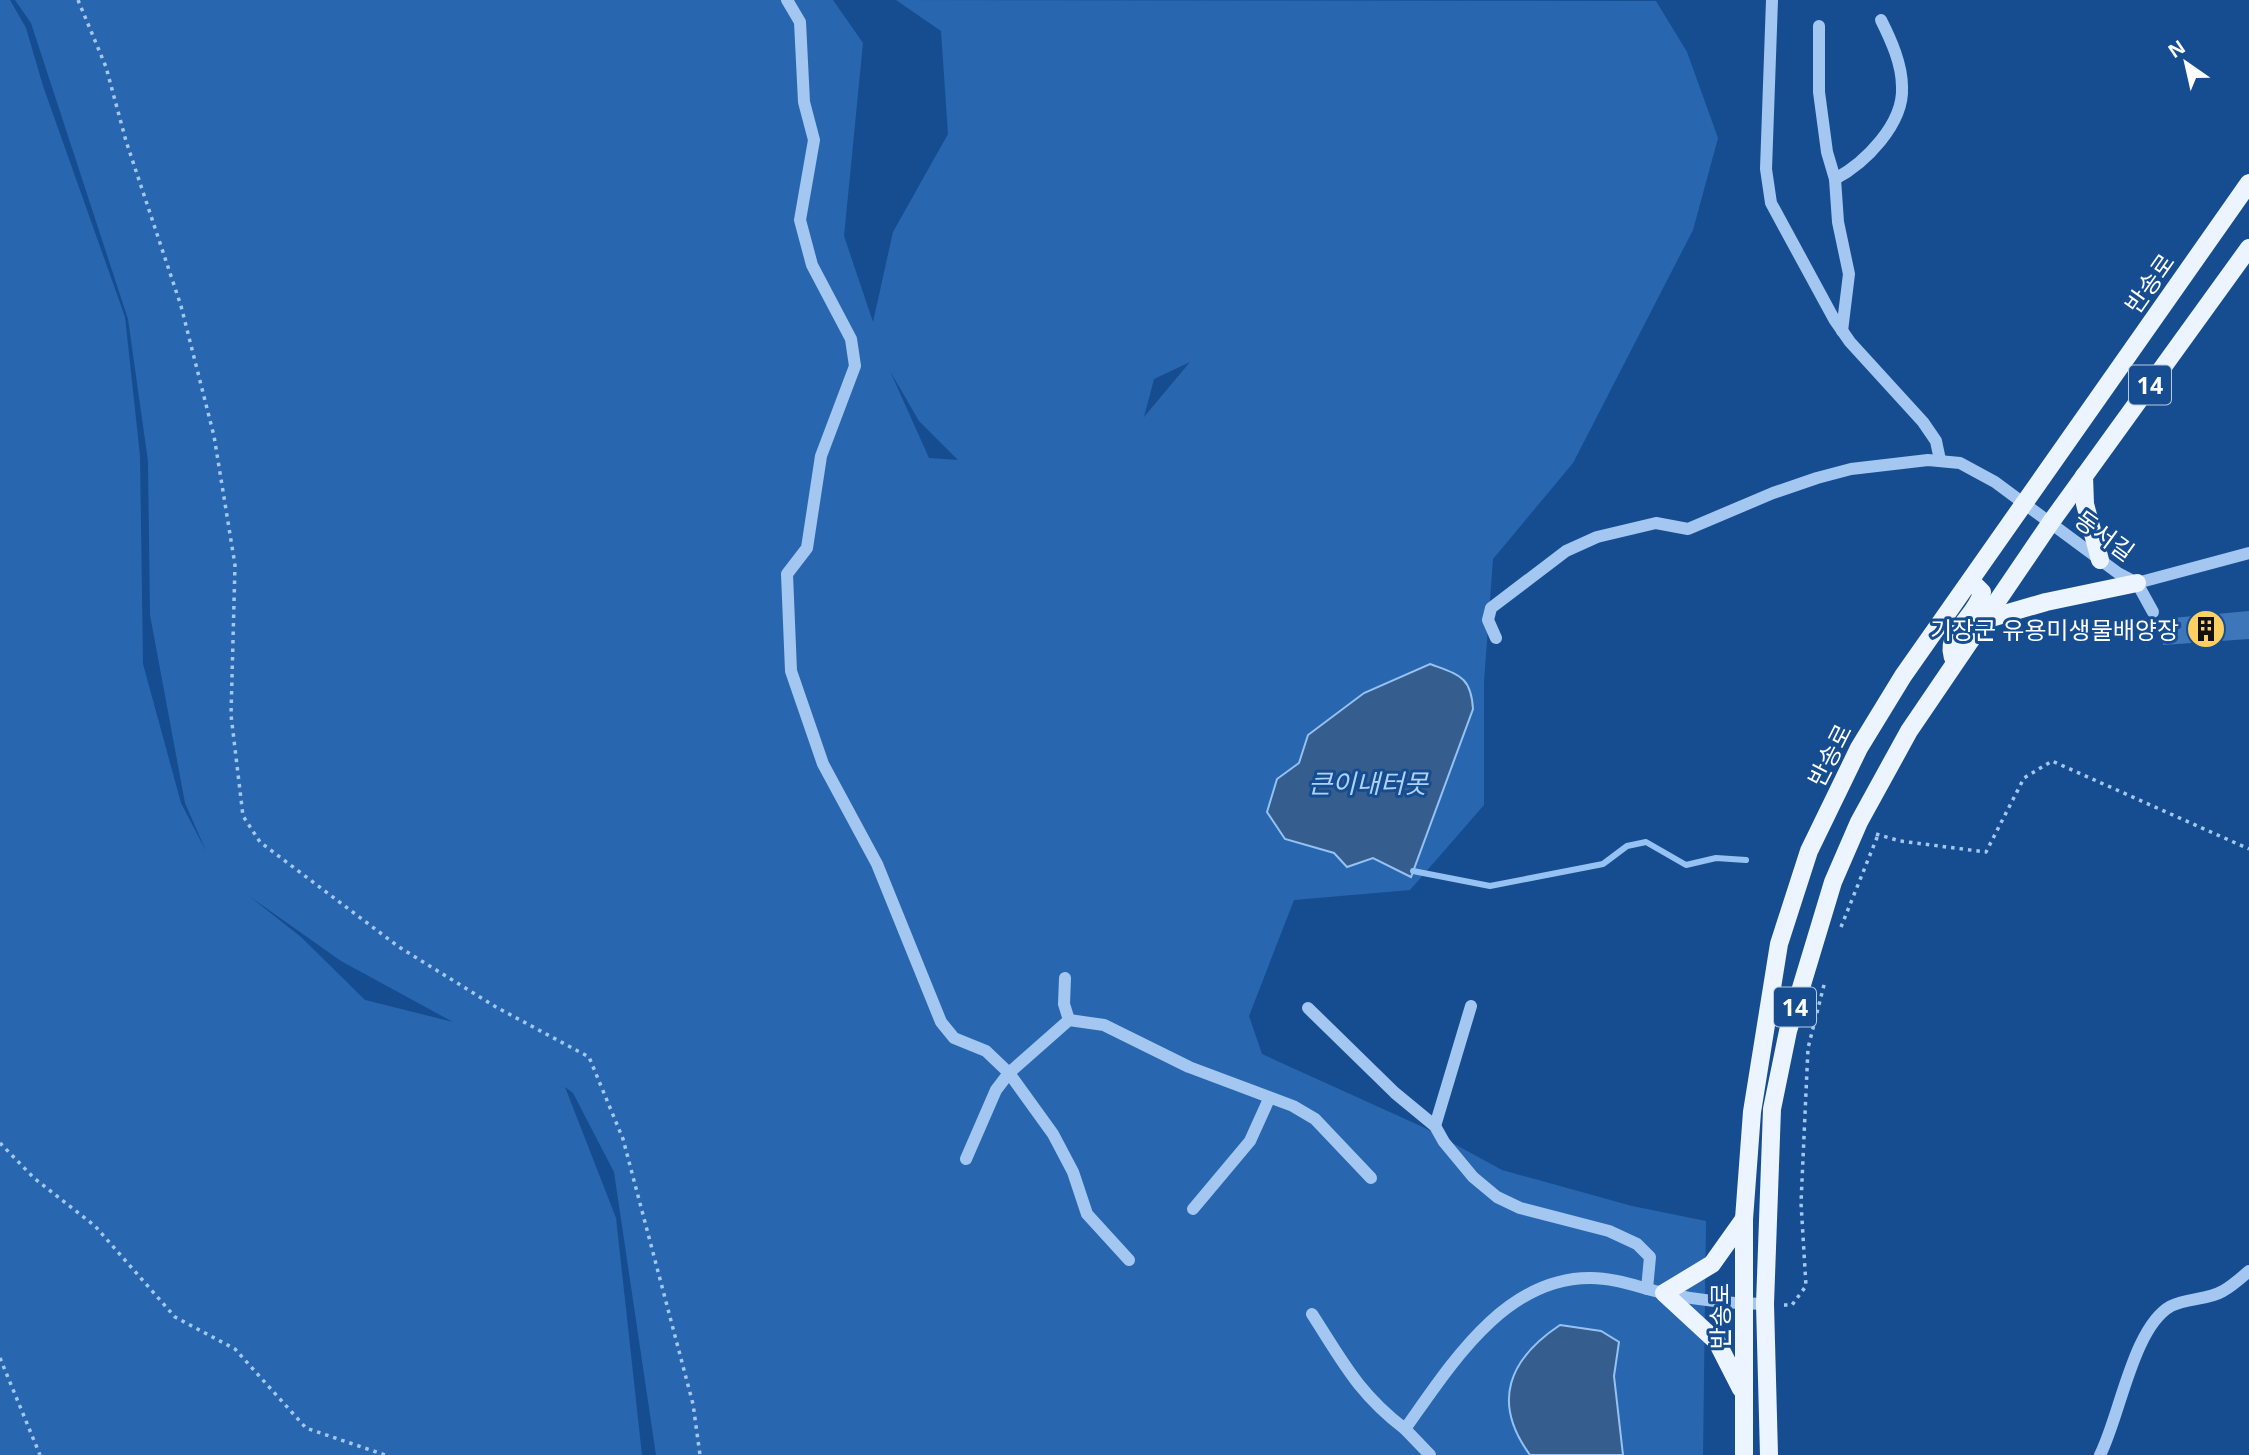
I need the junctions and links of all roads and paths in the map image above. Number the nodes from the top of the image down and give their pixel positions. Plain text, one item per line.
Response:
1 (78, 0) edge
2 (787, 0) edge
3 (1772, 0) edge
4 (1881, 20) dead end
5 (1819, 26) dead end
6 (1835, 179) junction
7 (2249, 183) edge
8 (2249, 248) edge
9 (1842, 331) junction
10 (1940, 460) junction
11 (2084, 476) junction
12 (2024, 501) junction
13 (2051, 522) junction
14 (2249, 553) edge
15 (2100, 560) junction
16 (2137, 583) junction
17 (1967, 586) junction
18 (2153, 612) dead end
19 (1984, 620) junction
20 (1496, 638) dead end
21 (1955, 662) junction
22 (2249, 849) edge
23 (1838, 937) dead end
24 (1828, 972) dead end
25 (1065, 978) dead end
26 (1471, 1006) dead end
27 (1308, 1008) dead end
28 (1069, 1020) junction
29 (1009, 1073) junction
30 (1269, 1099) junction
31 (1435, 1126) junction
32 (0, 1143) edge
33 (965, 1159) dead end
34 (1371, 1178) dead end
35 (1192, 1209) dead end
36 (1744, 1219) junction
37 (1129, 1260) dead end
38 (2249, 1271) edge
39 (1656, 1291) junction
40 (1744, 1304) junction
41 (1765, 1304) junction
42 (1312, 1314) dead end
43 (0, 1358) edge
44 (1744, 1396) junction
45 (1405, 1429) junction
46 (40, 1455) edge
47 (385, 1455) edge
48 (700, 1455) edge
49 (1430, 1455) edge
50 (1744, 1455) edge
51 (1769, 1455) edge
52 (2100, 1455) edge

1 - 48 path
2 - 29 street
3 - 9 street
4 - 6 street
5 - 6 street
6 - 9 street
7 - 12 main road, 반송로 / 14
8 - 11 main road, 반송로 / 14
9 - 10 street
10 - 12 street, 동서길
10 - 20 street, 동서길
11 - 13 main road, 반송로 / 14
11 - 15 main road
12 - 13 street, 동서길
12 - 17 main road, 반송로 / 14
13 - 15 street, 동서길
13 - 19 main road, 반송로 / 14
14 - 16 street, 동서길
15 - 16 street, 동서길
16 - 18 street
16 - 19 main road
17 - 21 main road
17 - 36 main road, 반송로 / 14
19 - 21 main road, 반송로 / 14
21 - 41 main road, 반송로 / 14
22 - 23 path
24 - 41 path
25 - 28 street
26 - 31 street
27 - 31 street
28 - 29 street
28 - 30 street
29 - 33 street
29 - 37 street
30 - 34 street
30 - 35 street
31 - 39 street
32 - 47 path
36 - 39 main road
36 - 40 main road, 반송로 / 14
38 - 52 street
39 - 40 street
39 - 44 main road
39 - 45 street
40 - 41 street
40 - 44 main road, 반송로 / 14
41 - 51 main road, 반송로 / 14
42 - 45 street
43 - 46 path
44 - 50 main road, 반송로 / 14
45 - 49 street

